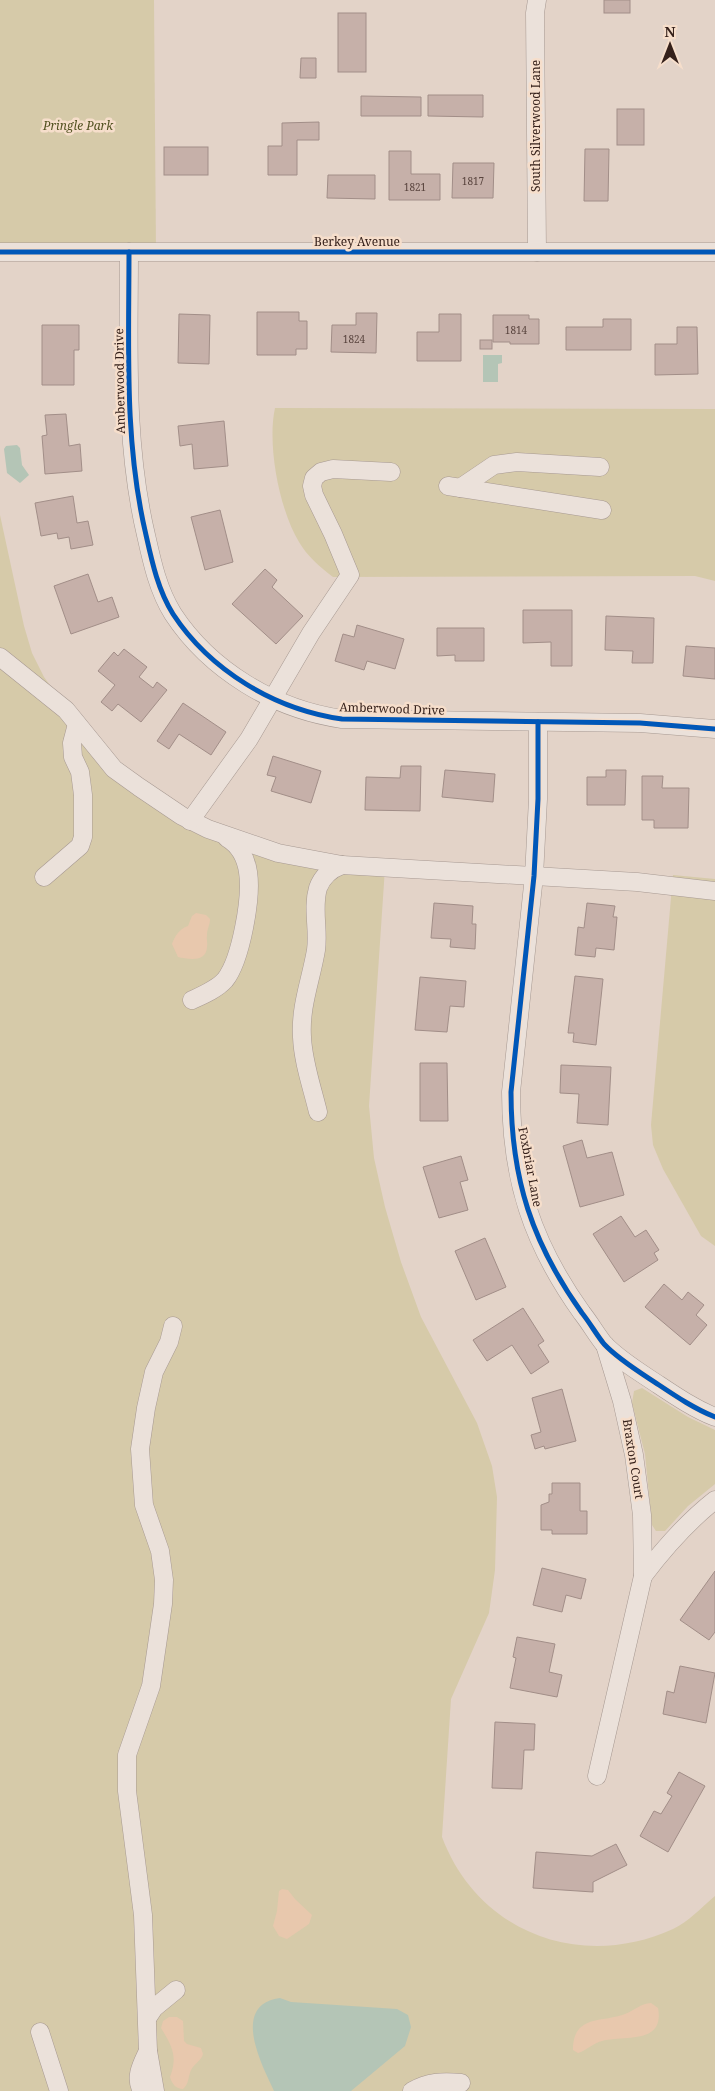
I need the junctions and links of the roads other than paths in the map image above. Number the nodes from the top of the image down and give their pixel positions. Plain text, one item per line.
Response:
1 (537, 0) edge
2 (0, 252) edge
3 (129, 252) junction
4 (537, 252) junction
5 (715, 252) edge
6 (600, 467) dead end
7 (391, 472) dead end
8 (602, 510) dead end
9 (0, 657) edge
10 (272, 698) junction
11 (538, 722) junction
12 (77, 724) junction
13 (715, 729) edge
14 (190, 821) junction
15 (220, 834) junction
16 (342, 865) junction
17 (534, 876) junction
18 (44, 877) dead end
19 (715, 891) edge
20 (192, 1000) dead end
21 (318, 1112) dead end
22 (173, 1326) dead end
23 (605, 1345) junction
24 (715, 1417) edge
25 (715, 1500) edge
26 (643, 1576) junction
27 (597, 1776) dead end
28 (176, 1990) dead end
29 (148, 2017) junction
30 (40, 2032) dead end
31 (148, 2051) junction
32 (461, 2083) dead end
33 (59, 2091) edge
34 (142, 2091) edge
35 (155, 2091) edge
36 (412, 2091) edge

1 - 4 street, South Silverwood Lane
2 - 3 street, Berkey Avenue
3 - 4 street, Berkey Avenue
3 - 10 street, Amberwood Drive
4 - 5 street, Berkey Avenue
6 - 8 street
7 - 10 street
9 - 12 street
10 - 11 street, Amberwood Drive
10 - 14 street
11 - 13 street, Amberwood Drive
11 - 17 street, Foxbriar Lane
12 - 14 street
12 - 18 street
14 - 15 street
15 - 16 street
15 - 20 street
16 - 17 street
16 - 21 street
17 - 19 street
17 - 23 street, Foxbriar Lane
22 - 29 street
23 - 24 street, Foxbriar Lane
23 - 26 street, Braxton Court
25 - 26 street, Braxton Court
26 - 27 street, Braxton Court
28 - 29 street
29 - 31 street
30 - 33 street
31 - 34 street
31 - 35 street
32 - 36 street

